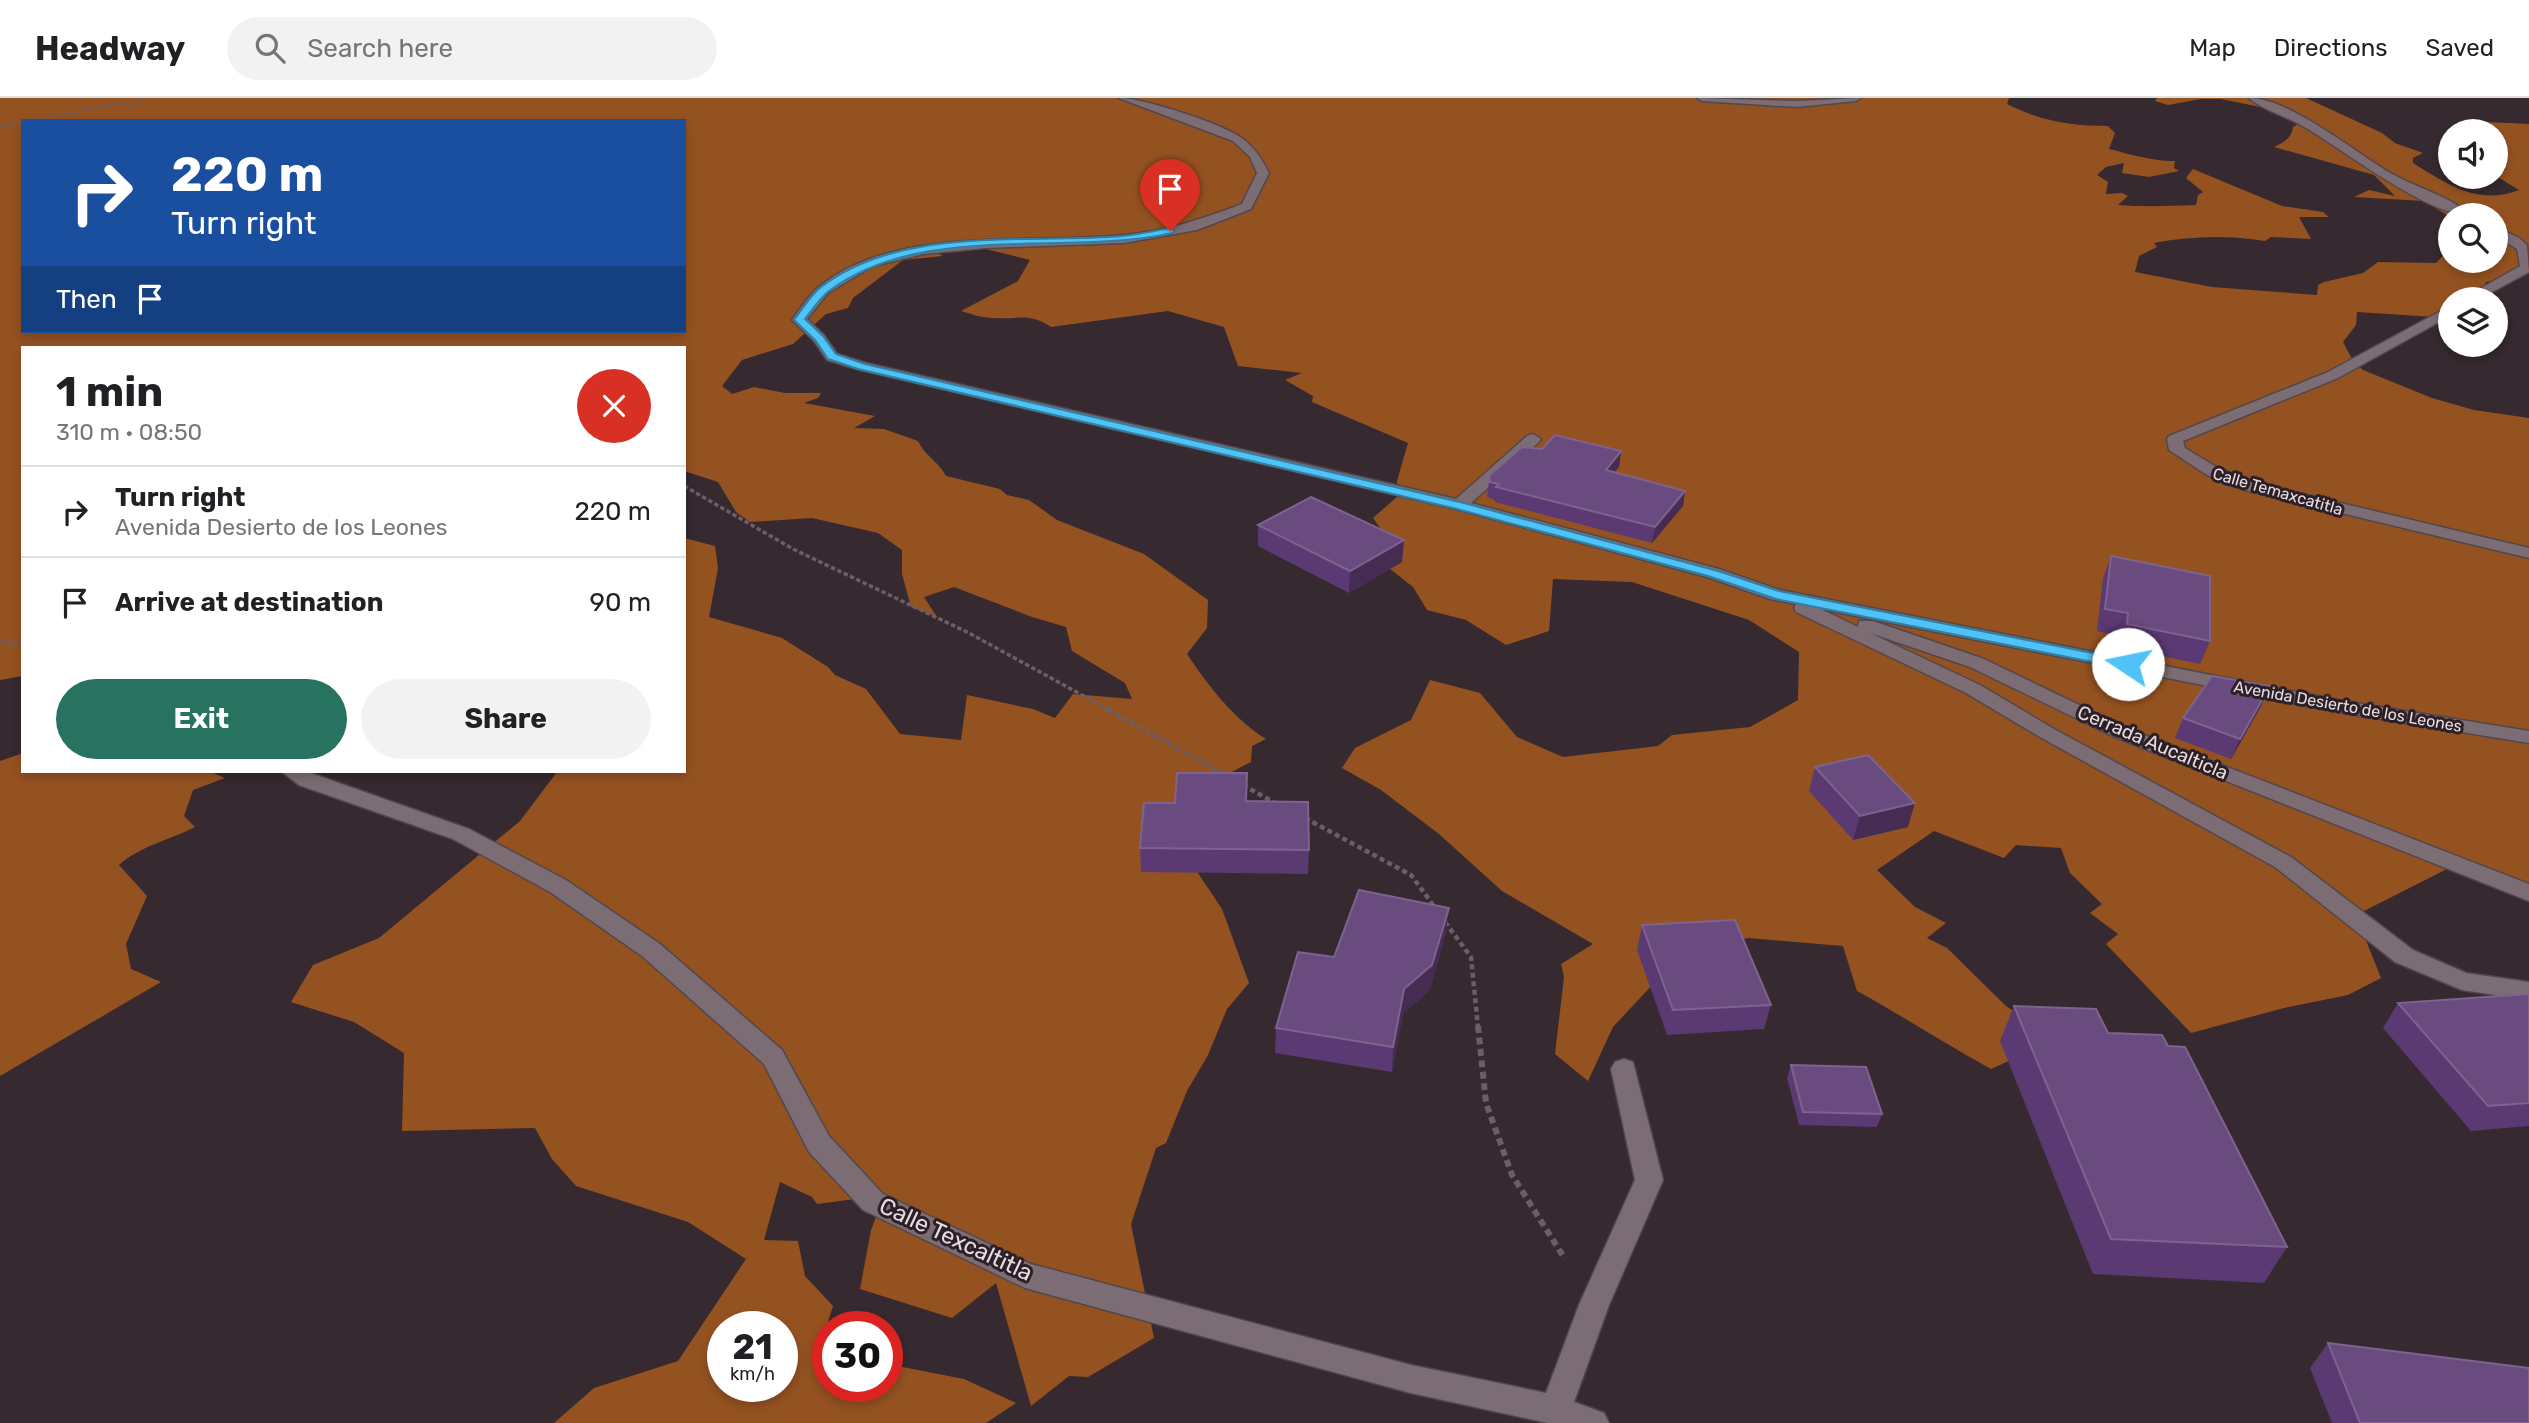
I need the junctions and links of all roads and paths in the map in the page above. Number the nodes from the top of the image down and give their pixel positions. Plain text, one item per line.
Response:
1 (142, 98) edge
2 (1124, 98) edge
3 (1702, 98) edge
4 (1856, 98) edge
5 (2254, 98) edge
6 (39, 119) edge
7 (21, 122) edge
8 (0, 125) edge
9 (2440, 203) edge
10 (2508, 238) edge
11 (2491, 287) edge
12 (2438, 317) edge
13 (1533, 439) dead end
14 (686, 486) edge
15 (1459, 505) junction
16 (2529, 554) edge
17 (1776, 594) junction
18 (0, 642) edge
19 (21, 645) edge
20 (2529, 737) edge
21 (295, 773) edge
22 (1283, 807) edge
23 (1295, 813) edge
24 (2529, 893) edge
25 (2529, 991) edge
26 (1624, 1069) dead end
27 (1594, 1306) junction
28 (1555, 1410) junction
29 (1593, 1423) edge

1 - 6 path
2 - 15 street, Avenida Desierto de los Leones
3 - 4 street
5 - 9 street
7 - 8 path
10 - 11 street
12 - 16 street, Calle Temaxcatitla
13 - 15 street
14 - 22 path
15 - 17 street, Avenida Desierto de los Leones
17 - 20 street, Avenida Desierto de los Leones
17 - 24 street, Cerrada Aucalticla
17 - 25 street
18 - 19 path
21 - 28 street, Calle Texcaltitla
23 - 27 path
26 - 27 street
27 - 28 street
28 - 29 street, Calle Texcaltitla

